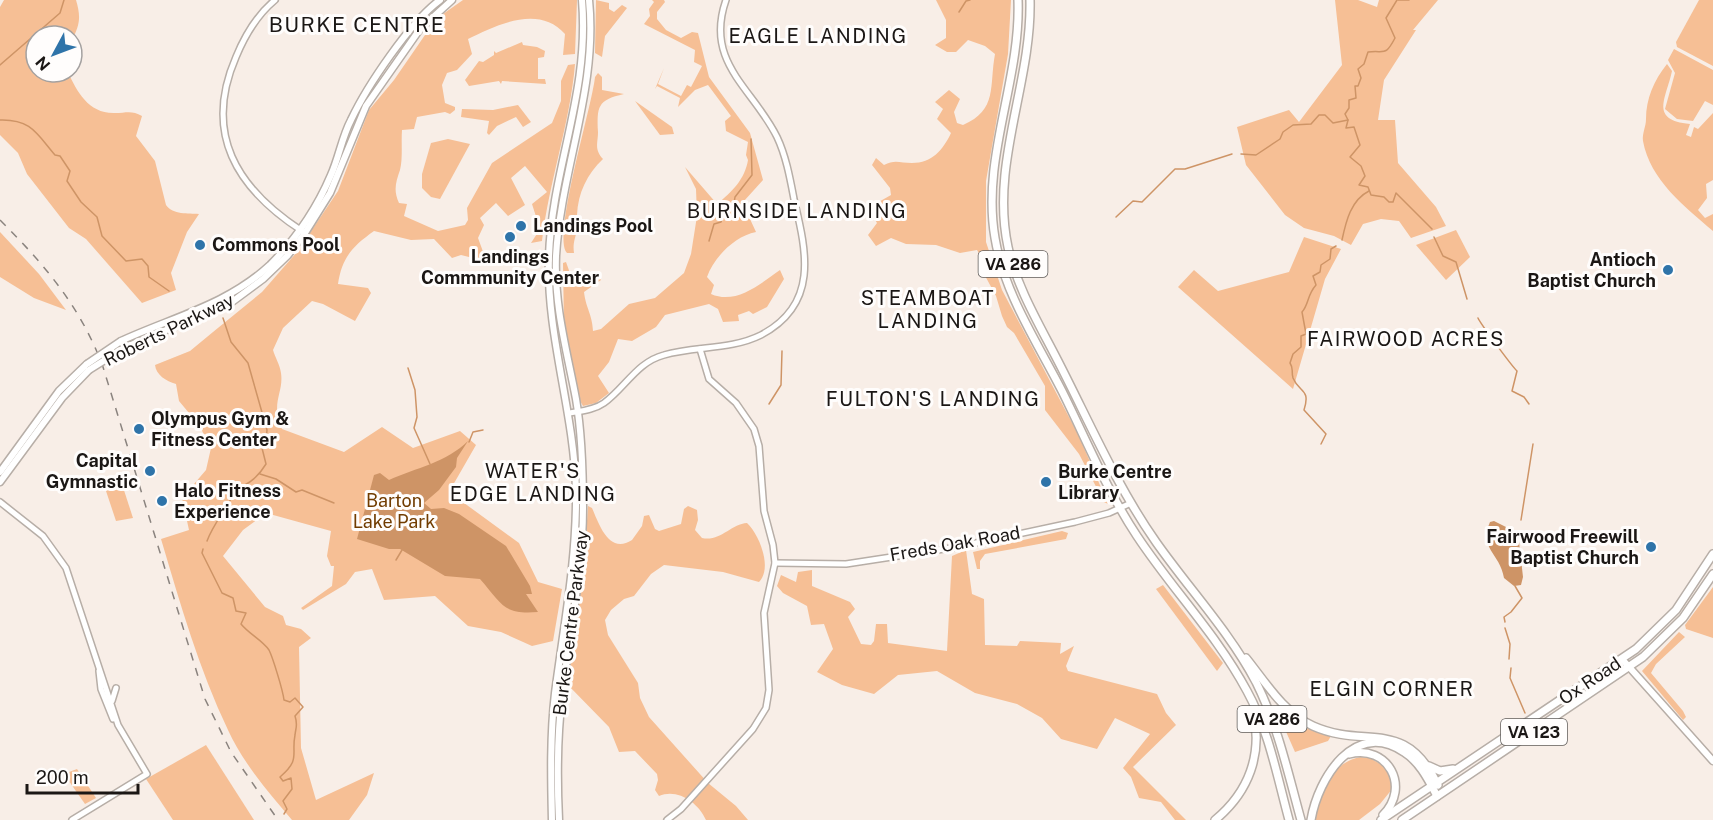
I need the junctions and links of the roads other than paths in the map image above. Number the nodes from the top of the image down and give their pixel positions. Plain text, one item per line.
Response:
1 (275, 0) edge
2 (440, 0) edge
3 (452, 0) edge
4 (582, 0) edge
5 (589, 0) edge
6 (726, 0) edge
7 (1018, 0) edge
8 (1030, 0) edge
9 (586, 60) junction
10 (303, 232) junction
11 (700, 349) junction
12 (88, 367) junction
13 (573, 412) junction
14 (0, 472) edge
15 (0, 482) edge
16 (0, 502) edge
17 (1131, 503) junction
18 (1120, 508) junction
19 (1713, 554) edge
20 (775, 563) junction
21 (1713, 574) edge
22 (1221, 628) junction
23 (1622, 659) junction
24 (1231, 662) junction
25 (99, 667) junction
26 (1630, 667) junction
27 (116, 688) dead end
28 (111, 703) junction
29 (118, 725) junction
30 (1341, 758) junction
31 (1420, 758) junction
32 (1471, 760) junction
33 (1713, 761) edge
34 (1434, 785) junction
35 (1439, 795) junction
36 (72, 820) edge
37 (552, 820) edge
38 (559, 820) edge
39 (668, 820) edge
40 (1215, 820) edge
41 (1289, 820) edge
42 (1300, 820) edge
43 (1311, 820) edge
44 (1379, 820) edge
45 (1402, 820) edge

1 - 10 street
2 - 10 main road, Roberts Parkway
3 - 10 main road, Roberts Parkway
4 - 9 main road, Burke Centre Parkway
5 - 9 main road, Burke Centre Parkway
6 - 11 street
7 - 18 highway, VA 286
8 - 17 highway, VA 286
9 - 13 main road, Burke Centre Parkway
10 - 12 main road, Roberts Parkway, bridge
11 - 13 street
11 - 20 street
12 - 14 main road, Roberts Parkway
12 - 15 main road, Roberts Parkway
13 - 37 main road, Burke Centre Parkway
13 - 38 main road, Burke Centre Parkway
16 - 25 street
17 - 18 street, Freds Oak Road
17 - 22 highway, VA 286
18 - 20 street, Freds Oak Road
18 - 24 highway, VA 286
19 - 23 highway, Ox Road / VA 123
20 - 39 street
21 - 26 highway, Ox Road / VA 123
22 - 31 highway
22 - 42 highway, VA 286
23 - 26 main road
23 - 32 highway, Ox Road / VA 123
24 - 40 highway
24 - 41 highway, VA 286
25 - 28 street
25 - 29 street
26 - 33 main road
26 - 35 highway, Ox Road / VA 123
27 - 28 street
28 - 29 street
29 - 36 street
30 - 34 highway
30 - 43 highway
30 - 44 highway
31 - 32 highway
31 - 34 highway
32 - 34 highway, Ox Road / VA 123
34 - 35 highway
34 - 44 highway, Ox Road / VA 123
35 - 45 highway, Ox Road / VA 123

